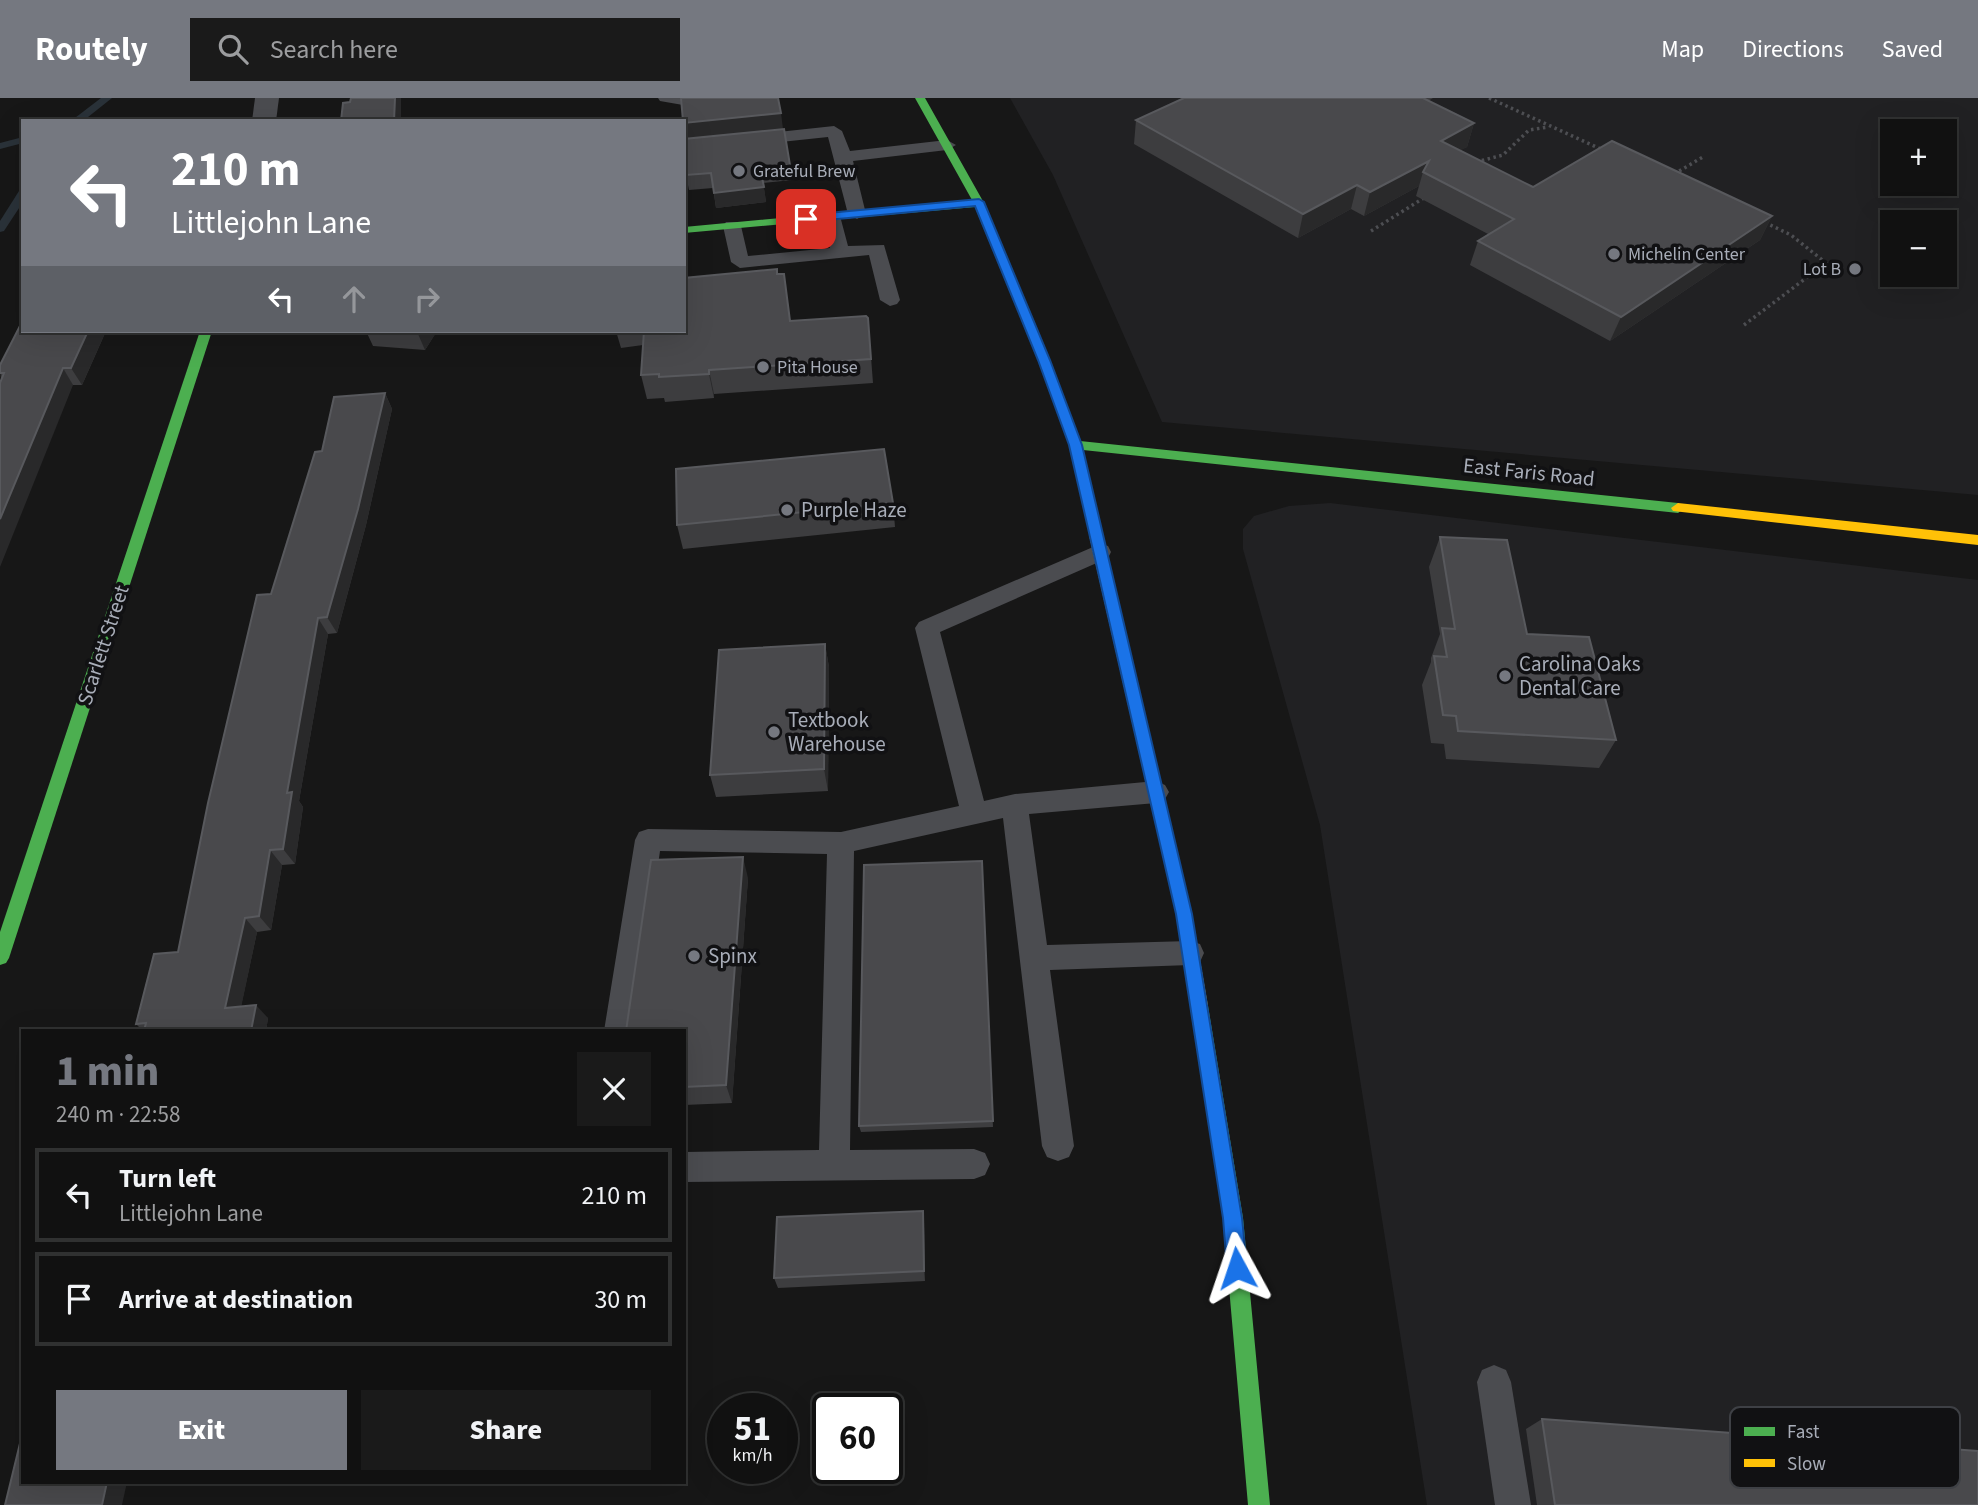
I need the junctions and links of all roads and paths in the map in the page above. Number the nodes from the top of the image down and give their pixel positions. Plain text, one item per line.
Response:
1 (267, 98) edge
2 (920, 98) edge
3 (1489, 98) edge
4 (264, 119) edge
5 (1553, 127) junction
6 (947, 145) junction
7 (686, 147) edge
8 (1604, 150) edge
9 (843, 157) junction
10 (1703, 158) dead end
11 (1469, 164) edge
12 (1668, 179) edge
13 (1428, 195) edge
14 (979, 202) junction
15 (857, 214) junction
16 (831, 216) junction
17 (1754, 218) edge
18 (732, 226) junction
19 (686, 230) edge
20 (1371, 231) dead end
21 (841, 253) junction
22 (890, 300) dead end
23 (1744, 325) dead end
24 (205, 333) edge
25 (1076, 445) junction
26 (1978, 540) edge
27 (1100, 552) junction
28 (1156, 792) junction
29 (1015, 805) junction
30 (974, 814) junction
31 (841, 843) junction
32 (1190, 953) junction
33 (0, 958) edge
34 (1034, 958) junction
35 (619, 1029) edge
36 (1058, 1146) dead end
37 (974, 1164) dead end
38 (834, 1166) junction
39 (686, 1167) edge
40 (1494, 1382) dead end
41 (1259, 1505) edge
42 (1513, 1505) edge

1 - 4 street
2 - 6 main road
3 - 5 path
5 - 8 path
5 - 11 path
6 - 9 lane
6 - 14 main road
7 - 9 lane
9 - 15 lane
10 - 12 path
13 - 20 path
14 - 15 main road
14 - 25 main road
15 - 16 main road
16 - 18 main road
16 - 21 lane
17 - 23 path
18 - 19 main road
18 - 21 lane
21 - 22 lane
24 - 33 main road, Scarlett Street
25 - 26 main road, East Faris Road
25 - 27 main road
27 - 28 main road
27 - 30 lane
28 - 29 lane
28 - 32 main road
29 - 30 lane
29 - 34 lane
30 - 31 lane
31 - 35 lane
31 - 38 lane
32 - 34 lane
32 - 41 main road
34 - 36 lane
37 - 38 lane
38 - 39 lane
40 - 42 lane

